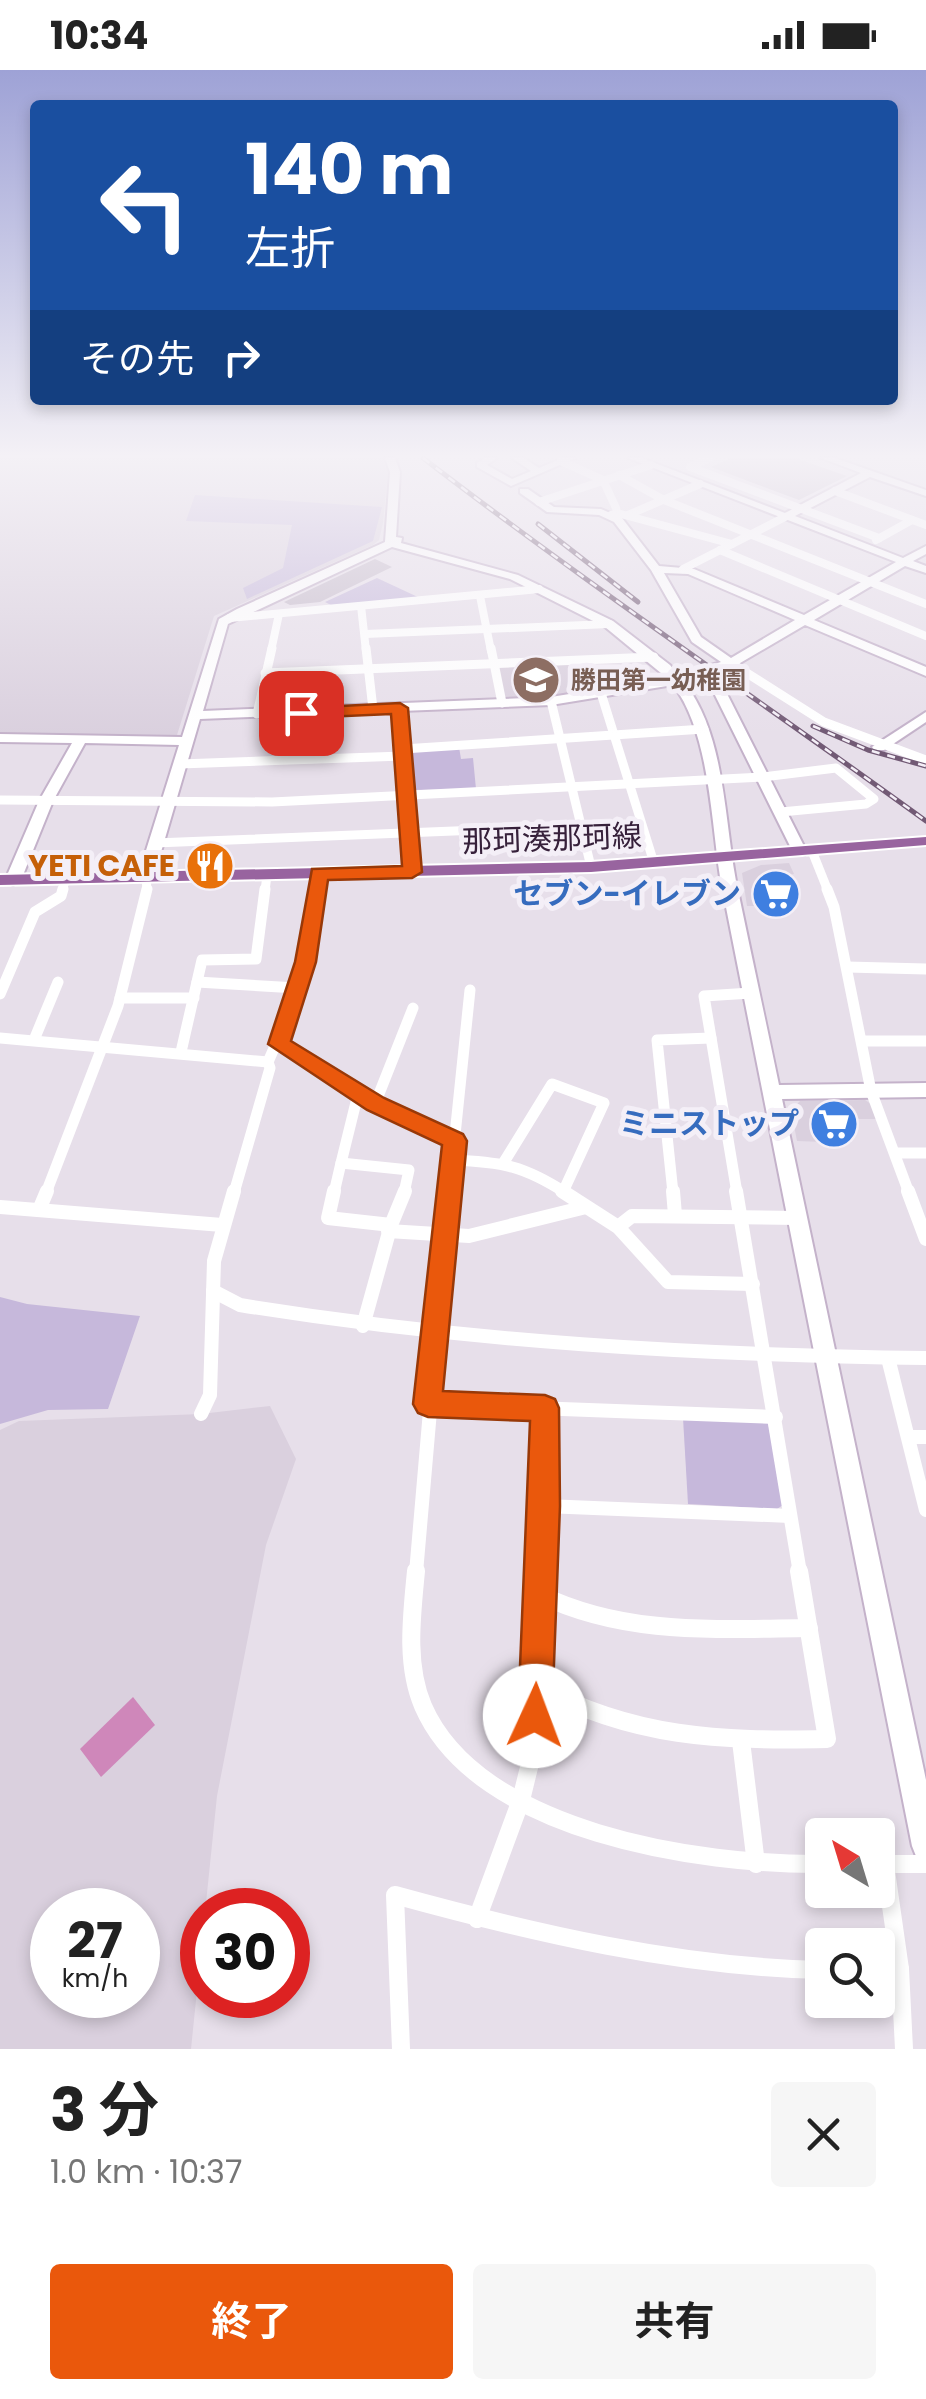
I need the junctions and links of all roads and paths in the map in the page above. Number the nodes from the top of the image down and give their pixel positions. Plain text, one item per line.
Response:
1 (374, 550) edge
2 (428, 550) edge
3 (641, 550) edge
4 (720, 550) joint
5 (791, 550) edge
6 (873, 550) edge
7 (924, 550) edge
8 (905, 562) junction
9 (682, 569) junction
10 (656, 570) junction
11 (926, 570) edge
12 (871, 582) junction
13 (539, 589) junction
14 (480, 596) junction
15 (840, 600) junction
16 (926, 604) edge
17 (360, 606) junction
18 (279, 614) junction
19 (226, 618) junction
20 (805, 620) junction
21 (609, 624) junction
22 (485, 630) junction
23 (365, 634) junction
24 (926, 636) edge
25 (654, 657) junction
26 (731, 663) junction
27 (494, 664) junction
28 (369, 670) junction
29 (709, 670) junction
30 (926, 672) edge
31 (265, 673) junction
32 (677, 680) junction
33 (602, 693) junction
34 (552, 701) junction
35 (502, 703) junction
36 (400, 708) junction
37 (373, 709) junction
38 (257, 714) junction
39 (193, 715) junction
40 (926, 716) edge
41 (704, 729) junction
42 (614, 735) junction
43 (0, 738) edge
44 (560, 738) junction
45 (80, 739) junction
46 (186, 740) junction
47 (926, 746) edge
48 (879, 747) junction
49 (403, 752) junction
50 (912, 756) junction
51 (926, 760) edge
52 (180, 764) junction
53 (763, 777) junction
54 (713, 779) junction
55 (628, 784) junction
56 (572, 787) junction
57 (408, 795) junction
58 (0, 800) edge
59 (46, 801) junction
60 (168, 802) junction
61 (781, 812) junction
62 (581, 826) junction
63 (411, 833) junction
64 (926, 841) edge
65 (155, 842) junction
66 (806, 852) junction
67 (725, 858) junction
68 (654, 862) junction
69 (591, 867) junction
70 (412, 872) junction
71 (319, 874) junction
72 (267, 875) junction
73 (146, 876) junction
74 (66, 878) junction
75 (6, 880) edge
76 (847, 967) junction
77 (926, 968) edge
78 (58, 982) dead end
79 (198, 982) junction
80 (297, 988) junction
81 (470, 990) dead end
82 (752, 993) junction
83 (0, 994) edge
84 (120, 998) junction
85 (194, 998) junction
86 (413, 1008) dead end
87 (0, 1038) edge
88 (711, 1038) junction
89 (34, 1040) junction
90 (926, 1040) edge
91 (862, 1041) junction
92 (106, 1044) junction
93 (279, 1044) junction
94 (181, 1052) junction
95 (268, 1062) junction
96 (926, 1090) edge
97 (871, 1091) junction
98 (772, 1092) junction
99 (358, 1094) junction
100 (375, 1104) junction
101 (454, 1141) junction
102 (926, 1153) edge
103 (896, 1154) junction
104 (453, 1160) junction
105 (504, 1162) junction
106 (342, 1163) junction
107 (563, 1192) junction
108 (0, 1207) edge
109 (586, 1207) junction
110 (39, 1210) junction
111 (674, 1215) junction
112 (922, 1216) edge
113 (743, 1217) junction
114 (797, 1218) junction
115 (222, 1226) junction
116 (618, 1227) junction
117 (390, 1228) junction
118 (446, 1236) junction
119 (926, 1239) edge
120 (753, 1284) junction
121 (213, 1291) junction
122 (363, 1326) junction
123 (433, 1336) junction
124 (765, 1355) junction
125 (826, 1356) junction
126 (888, 1358) junction
127 (926, 1358) edge
128 (428, 1404) junction
129 (545, 1408) junction
130 (201, 1414) dead end
131 (776, 1417) junction
132 (909, 1437) junction
133 (926, 1437) edge
134 (545, 1506) junction
135 (926, 1510) edge
136 (790, 1516) junction
137 (539, 1594) junction
138 (809, 1628) junction
139 (537, 1686) junction
140 (741, 1741) junction
141 (521, 1800) junction
142 (926, 1846) edge
143 (756, 1864) junction
144 (805, 1864) edge
145 (889, 1908) edge
146 (477, 1918) junction
147 (895, 1969) edge
148 (900, 1969) junction
149 (805, 1970) edge
150 (401, 2049) edge
151 (904, 2049) edge

1 - 19 street
2 - 13 street
3 - 10 street
4 - 9 street
4 - 15 street
5 - 12 street
6 - 8 street
7 - 8 street
8 - 11 street
8 - 12 street
9 - 10 street
9 - 20 street
10 - 26 street
12 - 15 street
12 - 16 street
13 - 14 street
13 - 21 street
14 - 17 street
14 - 22 street
15 - 20 street
15 - 24 street
17 - 18 street
17 - 23 street
18 - 19 street
18 - 31 street
19 - 39 street
20 - 26 street
20 - 30 street
21 - 22 street
21 - 25 street
22 - 23 street
22 - 27 street
23 - 28 street
25 - 27 street
25 - 32 street
26 - 29 street
26 - 48 street
27 - 28 street
27 - 35 street
28 - 31 street
28 - 37 street
29 - 32 street
29 - 53 street
31 - 38 street
32 - 33 street
32 - 41 street
33 - 34 street
33 - 42 street
34 - 35 street
34 - 44 street
35 - 36 street
36 - 37 street
36 - 49 street
37 - 38 street
38 - 39 street
39 - 46 street
40 - 48 street
41 - 42 street
41 - 54 street
42 - 44 street
42 - 55 street
43 - 45 street
44 - 49 street
44 - 56 street
45 - 46 street
45 - 59 street
46 - 52 street
47 - 50 street
48 - 50 street
49 - 52 street
49 - 57 street
50 - 51 street
52 - 60 street
53 - 54 street
53 - 61 street
53 - 61 street
54 - 55 street
54 - 67 street
55 - 56 street
55 - 68 street
56 - 57 street
56 - 62 street
57 - 60 street
57 - 63 street
58 - 59 street
59 - 60 street
59 - 75 street
60 - 65 street
61 - 66 street
62 - 63 street
62 - 69 street
63 - 65 street
63 - 70 street
64 - 66 main road, 那珂湊那珂線
65 - 73 street
66 - 67 main road, 那珂湊那珂線
66 - 76 street
67 - 68 main road, 那珂湊那珂線
67 - 82 street
68 - 69 main road, 那珂湊那珂線
69 - 70 main road, 那珂湊那珂線
70 - 71 main road, 那珂湊那珂線
71 - 72 main road, 那珂湊那珂線
71 - 80 street
72 - 73 main road, 那珂湊那珂線
72 - 79 street
73 - 74 main road, 那珂湊那珂線
73 - 84 street
74 - 75 main road, 那珂湊那珂線
74 - 83 street
76 - 77 street
76 - 91 street
78 - 89 street
79 - 80 street
79 - 85 street
80 - 93 street
81 - 101 street
82 - 88 street
82 - 98 street
84 - 85 street
84 - 92 street
85 - 94 street
86 - 100 street
87 - 89 street
88 - 111 street
88 - 113 street
89 - 92 street
90 - 91 street
91 - 97 street
92 - 94 street
92 - 110 street
93 - 95 street
93 - 99 street
94 - 95 street
95 - 115 street
96 - 97 street
97 - 98 street
97 - 103 street
98 - 114 street
99 - 100 street
99 - 106 street
100 - 101 street
101 - 104 street
102 - 103 street
103 - 112 street
104 - 105 street
104 - 118 street
105 - 107 street
105 - 107 street
106 - 117 street
106 - 117 street
107 - 109 street
108 - 110 street
109 - 116 street
109 - 118 street
110 - 115 street
111 - 113 street
111 - 116 street
112 - 119 street
113 - 114 street
113 - 120 street
114 - 125 street
115 - 121 street
116 - 120 street
117 - 118 street
117 - 122 street
118 - 123 street
120 - 124 street
121 - 122 street
121 - 130 street
122 - 123 street
123 - 124 street
123 - 128 street
124 - 125 street
124 - 131 street
125 - 126 street
125 - 142 street
126 - 127 street
126 - 132 street
128 - 129 street
128 - 141 street
129 - 131 street
129 - 134 street
131 - 136 street
132 - 133 street
132 - 135 street
134 - 136 street
134 - 137 street
136 - 138 street
137 - 138 street
137 - 139 street
138 - 140 street
139 - 140 street
139 - 141 street
140 - 143 street
141 - 143 street
141 - 146 street
143 - 144 street
145 - 148 street
146 - 149 street
146 - 150 street
147 - 148 street
148 - 151 street

